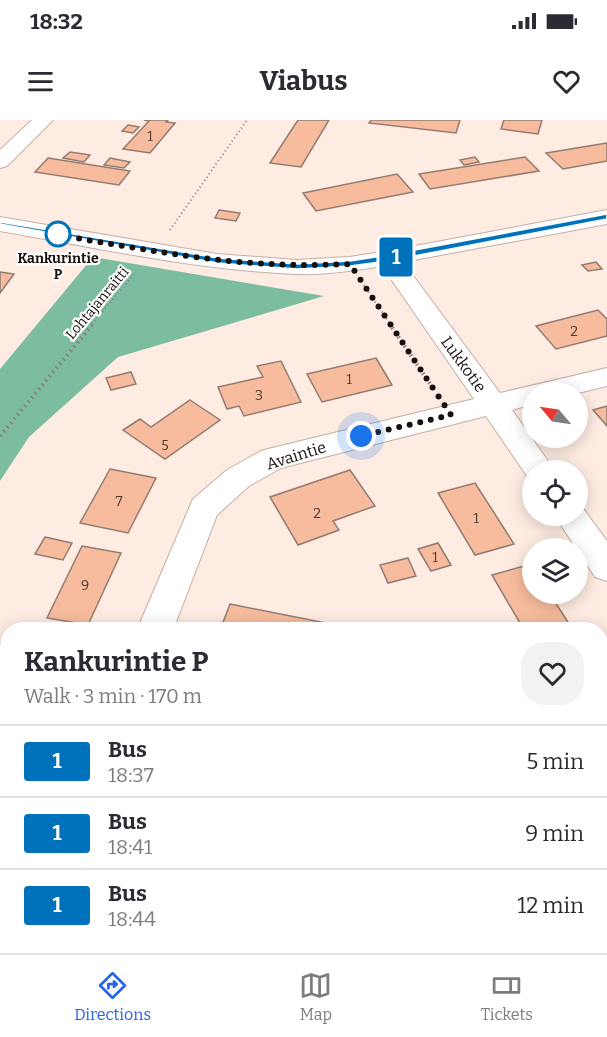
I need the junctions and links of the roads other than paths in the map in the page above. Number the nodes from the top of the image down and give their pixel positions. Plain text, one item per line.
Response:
1 (43, 120) edge
2 (0, 162) edge
3 (607, 217) edge
4 (0, 224) edge
5 (388, 258) junction
6 (607, 377) edge
7 (586, 382) edge
8 (522, 396) edge
9 (492, 404) junction
10 (532, 460) edge
11 (578, 526) edge
12 (607, 567) edge
13 (158, 622) edge

1 - 2 street
3 - 5 street
4 - 5 street
5 - 9 street, Lukkotie
6 - 7 street
8 - 9 street, Avaintie
9 - 10 street, Lukkotie
9 - 13 street, Avaintie
11 - 12 street

